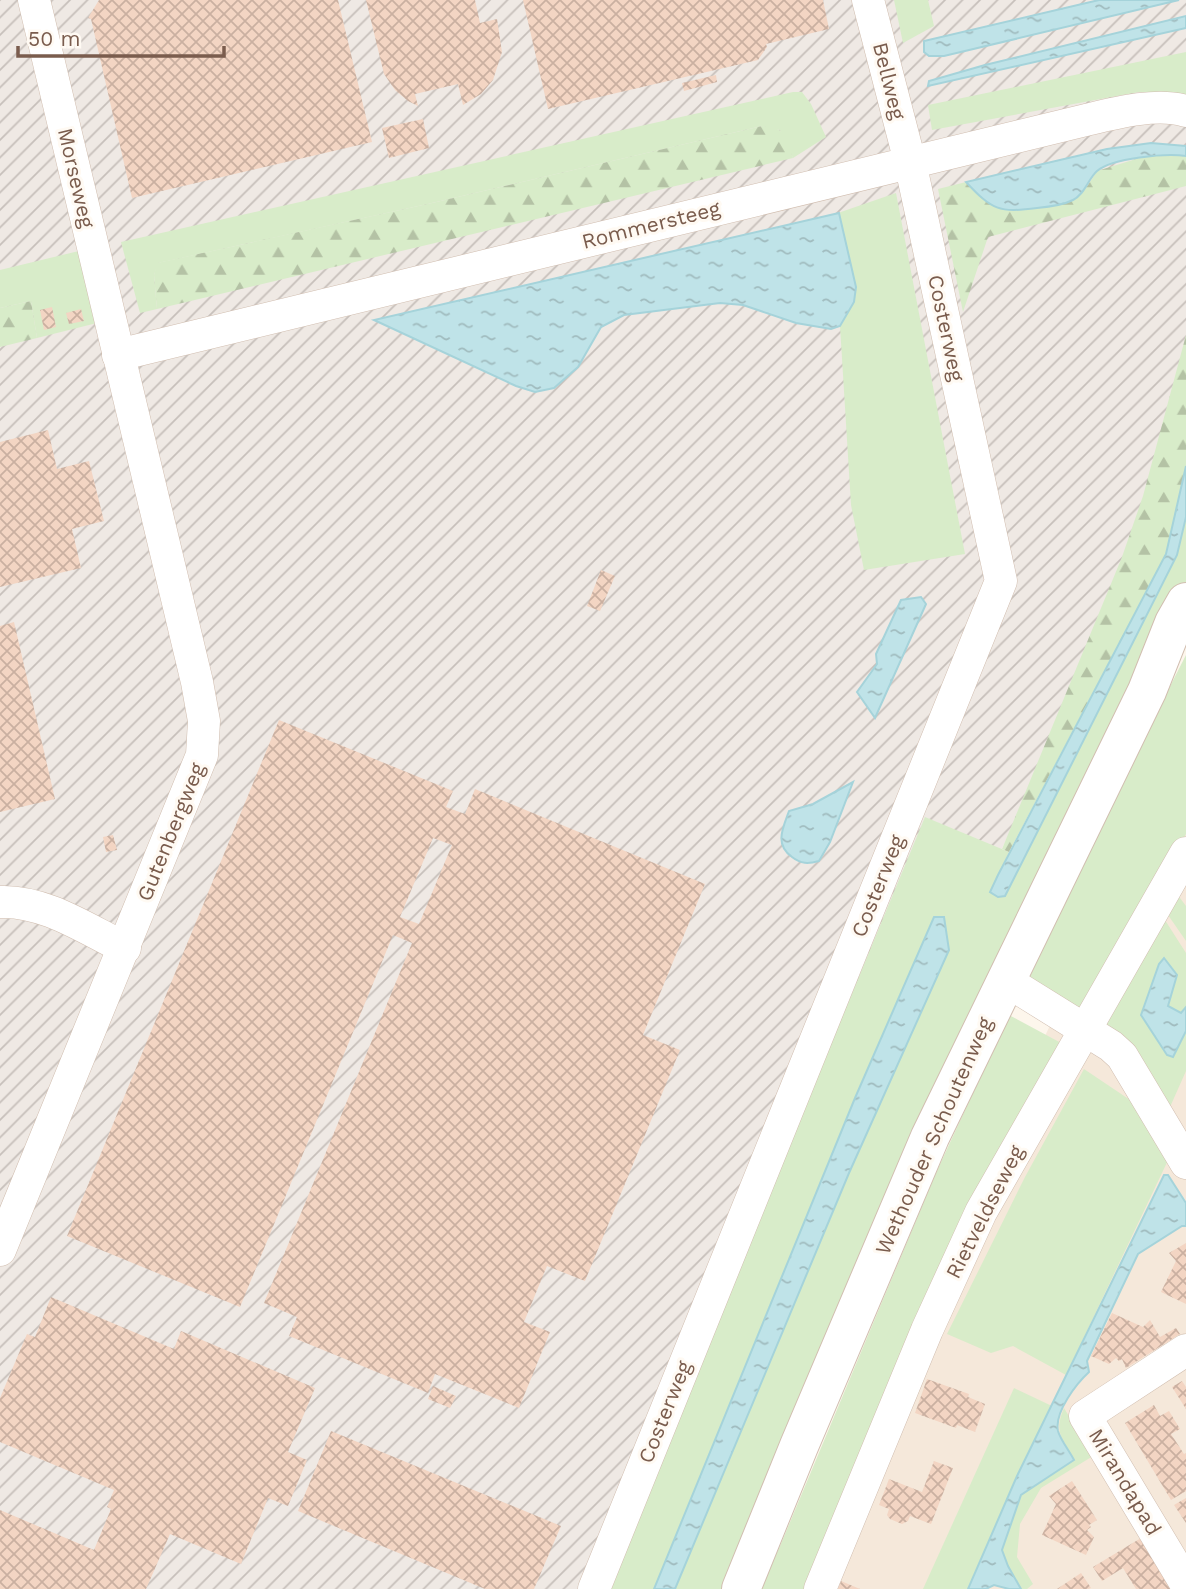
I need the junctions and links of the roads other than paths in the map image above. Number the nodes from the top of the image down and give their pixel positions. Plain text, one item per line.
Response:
1 (34, 0) edge
2 (868, 0) edge
3 (1186, 111) edge
4 (910, 162) junction
5 (118, 355) junction
6 (1186, 602) edge
7 (1186, 640) edge
8 (1147, 691) junction
9 (1186, 853) edge
10 (0, 902) edge
11 (125, 948) junction
12 (1005, 980) junction
13 (1085, 1029) junction
14 (1186, 1163) edge
15 (0, 1251) edge
16 (1186, 1350) edge
17 (1186, 1584) edge
18 (594, 1589) edge
19 (741, 1589) edge
20 (820, 1589) edge

1 - 5 street, Morseweg
2 - 4 street, Bellweg
3 - 4 street, Rommersteeg
4 - 5 street, Rommersteeg
4 - 18 street, Costerweg
5 - 11 street, Gutenbergweg
6 - 8 street, Wethouder Schoutenweg
7 - 8 street, Wethouder Schoutenweg
8 - 12 street, Wethouder Schoutenweg
9 - 13 street, Rietveldseweg
10 - 11 street
11 - 15 street, Gutenbergweg
12 - 13 street
12 - 19 street, Wethouder Schoutenweg
13 - 14 street
13 - 20 street, Rietveldseweg
16 - 17 street, Mirandapad

